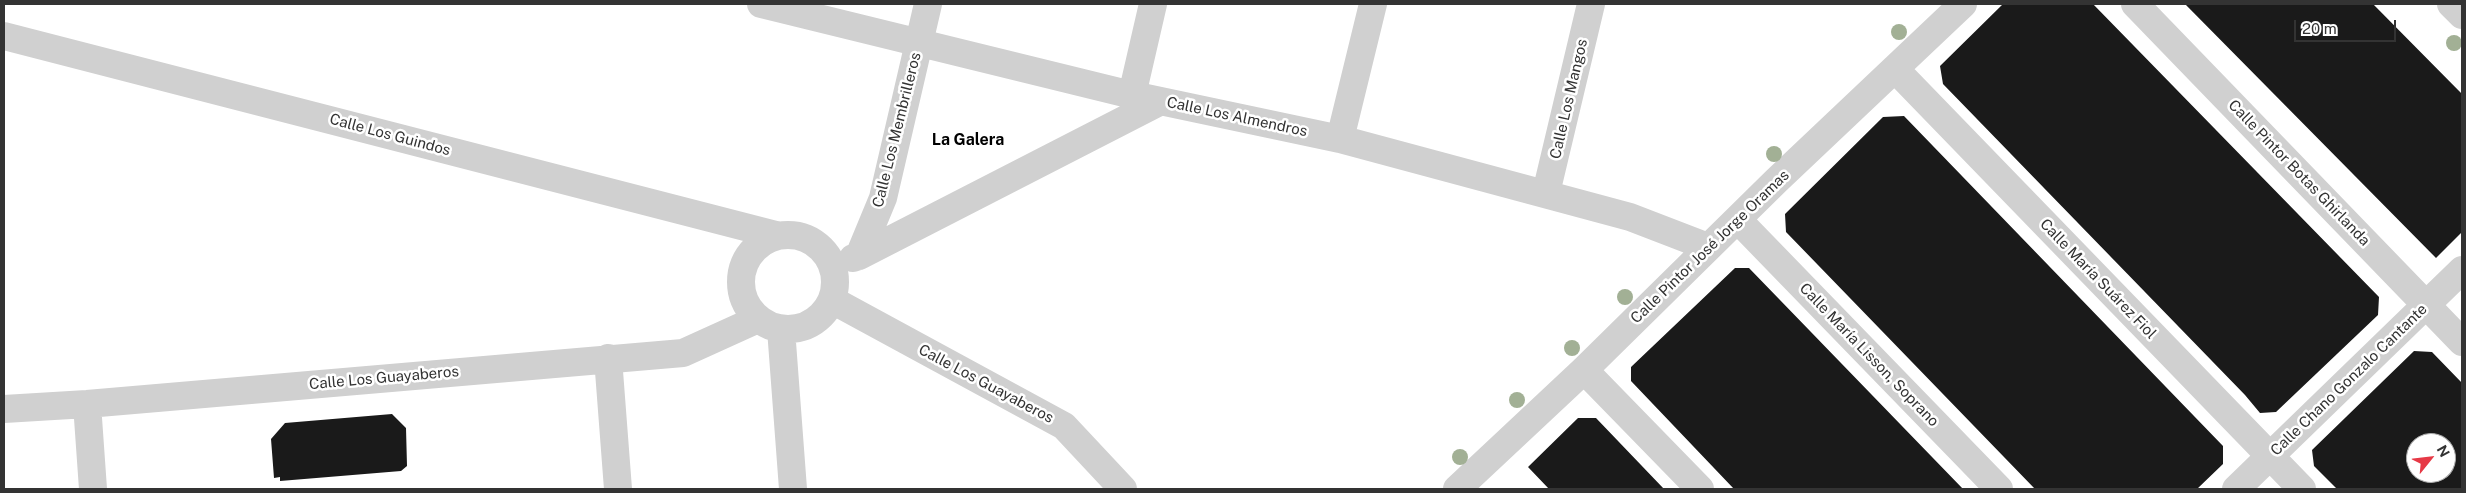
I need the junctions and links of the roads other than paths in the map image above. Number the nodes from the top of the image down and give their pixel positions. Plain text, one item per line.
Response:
1 (761, 4) edge
2 (928, 4) edge
3 (1153, 4) edge
4 (1373, 4) edge
5 (1591, 4) edge
6 (1962, 4) edge
7 (2136, 4) edge
8 (2451, 4) edge
9 (2462, 15) edge
10 (4, 36) edge
11 (918, 42) junction
12 (1895, 69) junction
13 (1132, 94) junction
14 (1161, 101) junction
15 (1340, 139) junction
16 (1546, 194) junction
17 (1738, 220) junction
18 (776, 235) junction
19 (1708, 247) junction
20 (860, 256) junction
21 (833, 266) junction
22 (2462, 270) edge
23 (832, 300) junction
24 (2426, 305) junction
25 (770, 324) junction
26 (2462, 342) edge
27 (608, 358) junction
28 (1584, 370) junction
29 (87, 404) junction
30 (4, 409) edge
31 (2270, 456) junction
32 (93, 489) edge
33 (618, 489) edge
34 (793, 489) edge
35 (1123, 489) edge
36 (1457, 489) edge
37 (1700, 489) edge
38 (1999, 489) edge
39 (2236, 489) edge
40 (2302, 489) edge

1 - 11 street, Calle Los Almendros
2 - 11 street, Calle Los Membrilleros
3 - 13 street
4 - 15 street
5 - 16 street, Calle Los Mangos
6 - 12 street, Calle Pintor José Jorge Oramas
7 - 24 street, Calle Pintor Botas Ghirlanda
8 - 9 street
10 - 18 street, Calle Los Guindos
11 - 13 street, Calle Los Almendros
11 - 20 street, Calle Los Membrilleros
12 - 17 street, Calle Pintor José Jorge Oramas
12 - 31 street, Calle María Suárez Fiol
13 - 14 street, Calle Los Almendros
14 - 15 street, Calle Los Almendros
14 - 20 street
15 - 16 street, Calle Los Almendros
16 - 19 street, Calle Los Almendros
17 - 19 street, Calle Pintor José Jorge Oramas
17 - 38 street, Calle María Lisson, Soprano
18 - 21 street
18 - 25 street
19 - 28 street, Calle Pintor José Jorge Oramas
20 - 21 street
21 - 23 street
22 - 24 street, Calle Chano Gonzalo Cantante
23 - 25 street
23 - 35 street, Calle Los Guayaberos
24 - 26 street, Calle Pintor Botas Ghirlanda
24 - 31 street, Calle Chano Gonzalo Cantante
25 - 27 street, Calle Los Guayaberos
25 - 34 street
27 - 29 street, Calle Los Guayaberos
27 - 33 street
28 - 36 street, Calle Pintor José Jorge Oramas
28 - 37 street
29 - 30 street, Calle Los Guayaberos
29 - 32 street
31 - 39 street, Calle Chano Gonzalo Cantante
31 - 40 street, Calle María Suárez Fiol

